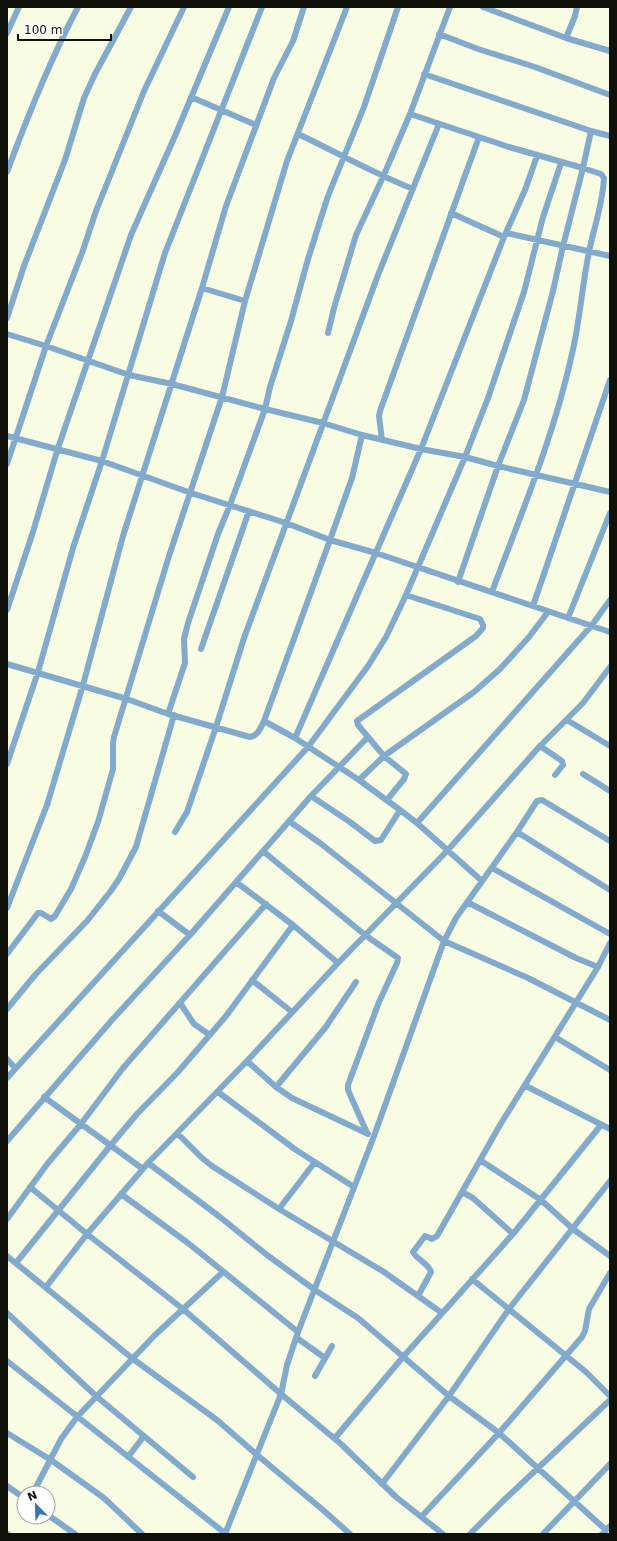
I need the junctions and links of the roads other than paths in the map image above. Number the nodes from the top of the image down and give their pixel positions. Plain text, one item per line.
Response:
1 (19, 7) edge
2 (78, 7) edge
3 (131, 7) edge
4 (229, 7) edge
5 (262, 7) edge
6 (304, 7) edge
7 (347, 7) edge
8 (398, 7) edge
9 (450, 7) edge
10 (483, 7) edge
11 (577, 7) edge
12 (182, 8) edge
13 (7, 33) edge
14 (439, 34) junction
15 (566, 38) junction
16 (610, 51) edge
17 (424, 74) junction
18 (610, 95) edge
19 (191, 97) junction
20 (223, 109) junction
21 (410, 114) junction
22 (439, 124) junction
23 (256, 125) junction
24 (591, 131) junction
25 (298, 134) junction
26 (610, 136) edge
27 (479, 137) junction
28 (348, 148) junction
29 (344, 156) junction
30 (537, 156) junction
31 (353, 160) junction
32 (561, 163) junction
33 (584, 168) junction
34 (7, 172) edge
35 (383, 177) junction
36 (413, 189) junction
37 (451, 213) junction
38 (505, 235) junction
39 (537, 240) junction
40 (563, 246) junction
41 (589, 252) junction
42 (610, 256) edge
43 (202, 288) junction
44 (245, 301) junction
45 (7, 318) edge
46 (328, 333) dead end
47 (7, 334) edge
48 (46, 346) junction
49 (88, 360) junction
50 (129, 375) junction
51 (610, 380) edge
52 (172, 384) junction
53 (222, 397) junction
54 (265, 409) junction
55 (323, 423) junction
56 (362, 435) junction
57 (7, 436) edge
58 (16, 438) junction
59 (382, 440) junction
60 (58, 448) junction
61 (422, 449) junction
62 (465, 457) junction
63 (102, 461) junction
64 (7, 464) edge
65 (498, 466) junction
66 (143, 475) junction
67 (536, 475) junction
68 (575, 484) junction
69 (610, 492) edge
70 (191, 493) junction
71 (230, 505) junction
72 (249, 511) junction
73 (610, 513) edge
74 (286, 523) junction
75 (330, 540) junction
76 (376, 552) junction
77 (418, 567) junction
78 (458, 582) junction
79 (492, 592) junction
80 (406, 595) junction
81 (610, 600) edge
82 (533, 606) junction
83 (7, 610) edge
84 (548, 612) junction
85 (568, 618) junction
86 (592, 625) junction
87 (610, 632) edge
88 (201, 649) dead end
89 (7, 664) edge
90 (610, 667) edge
91 (38, 672) junction
92 (83, 685) junction
93 (127, 699) junction
94 (171, 715) junction
95 (567, 720) junction
96 (264, 721) junction
97 (216, 727) junction
98 (368, 737) junction
99 (296, 738) junction
100 (540, 746) junction
101 (610, 746) edge
102 (308, 747) junction
103 (384, 756) junction
104 (7, 764) edge
105 (340, 767) junction
106 (583, 774) dead end
107 (555, 775) dead end
108 (359, 780) junction
109 (610, 791) edge
110 (311, 796) junction
111 (387, 800) junction
112 (400, 810) junction
113 (289, 821) junction
114 (417, 823) junction
115 (175, 832) dead end
116 (517, 832) junction
117 (609, 839) edge
118 (447, 851) junction
119 (264, 852) junction
120 (492, 868) junction
121 (482, 881) junction
122 (236, 882) junction
123 (610, 890) edge
124 (467, 902) junction
125 (395, 903) junction
126 (266, 904) junction
127 (7, 908) edge
128 (158, 911) junction
129 (293, 925) junction
130 (610, 934) edge
131 (190, 935) junction
132 (365, 935) junction
133 (444, 941) junction
134 (610, 943) edge
135 (7, 954) edge
136 (338, 962) junction
137 (598, 967) junction
138 (252, 980) junction
139 (356, 982) dead end
140 (180, 1003) junction
141 (576, 1003) junction
142 (7, 1008) edge
143 (292, 1012) junction
144 (610, 1020) edge
145 (210, 1035) junction
146 (555, 1037) junction
147 (7, 1059) edge
148 (247, 1061) junction
149 (16, 1068) junction
150 (610, 1070) edge
151 (7, 1078) edge
152 (526, 1086) junction
153 (276, 1087) junction
154 (218, 1092) junction
155 (44, 1096) junction
156 (81, 1124) junction
157 (601, 1125) junction
158 (610, 1129) edge
159 (177, 1133) junction
160 (367, 1133) junction
161 (374, 1136) junction
162 (7, 1141) edge
163 (110, 1146) junction
164 (480, 1160) junction
165 (315, 1162) junction
166 (148, 1163) junction
167 (143, 1169) junction
168 (610, 1181) edge
169 (30, 1187) junction
170 (354, 1187) junction
171 (462, 1192) junction
172 (121, 1194) junction
173 (541, 1200) junction
174 (279, 1209) junction
175 (58, 1210) junction
176 (7, 1219) edge
177 (574, 1229) junction
178 (88, 1234) junction
179 (513, 1234) junction
180 (333, 1241) junction
181 (7, 1256) edge
182 (610, 1256) edge
183 (16, 1263) junction
184 (223, 1272) junction
185 (610, 1273) edge
186 (472, 1279) junction
187 (46, 1287) junction
188 (315, 1290) junction
189 (418, 1296) junction
190 (183, 1309) junction
191 (509, 1309) junction
192 (442, 1312) junction
193 (7, 1313) edge
194 (298, 1335) junction
195 (332, 1346) dead end
196 (565, 1355) junction
197 (403, 1357) junction
198 (325, 1358) junction
199 (133, 1360) junction
200 (7, 1361) edge
201 (316, 1376) dead end
202 (281, 1394) junction
203 (96, 1396) junction
204 (449, 1396) junction
205 (610, 1396) edge
206 (610, 1400) edge
207 (77, 1417) junction
208 (7, 1434) edge
209 (499, 1434) junction
210 (144, 1436) junction
211 (335, 1438) junction
212 (256, 1454) junction
213 (128, 1457) junction
214 (51, 1460) junction
215 (610, 1464) edge
216 (537, 1468) junction
217 (193, 1477) dead end
218 (382, 1484) junction
219 (37, 1485) edge
220 (7, 1486) edge
221 (16, 1492) edge
222 (574, 1501) junction
223 (422, 1516) junction
224 (56, 1521) edge
225 (606, 1530) edge
226 (441, 1533) edge
227 (75, 1534) edge
228 (141, 1534) edge
229 (225, 1534) edge
230 (350, 1534) edge
231 (470, 1534) edge
232 (543, 1534) edge

1 - 13 street
2 - 34 street
3 - 45 street
4 - 19 street
5 - 20 street
6 - 23 street
7 - 25 street
8 - 28 street
9 - 14 street
10 - 15 street
11 - 15 street
12 - 48 street
14 - 17 street
14 - 18 street
15 - 16 street
17 - 21 street
17 - 24 street
19 - 20 street
19 - 49 street
20 - 23 street
20 - 50 street
21 - 22 street
21 - 35 street
22 - 27 street
22 - 36 street
23 - 43 street
24 - 26 street
24 - 33 street
25 - 29 street
25 - 44 street
27 - 30 street
27 - 37 street
28 - 29 street
28 - 31 street
29 - 31 street
29 - 54 street
30 - 32 street
30 - 38 street
31 - 35 street
32 - 33 street
32 - 39 street
33 - 40 street
33 - 41 street
35 - 36 street
35 - 46 street
36 - 55 street
37 - 38 street
37 - 59 street
38 - 39 street
38 - 61 street
39 - 40 street
39 - 62 street
40 - 41 street
40 - 65 street
41 - 42 street
41 - 67 street
43 - 44 street
43 - 52 street
44 - 53 street
47 - 48 street
48 - 49 street
48 - 58 street
49 - 50 street
49 - 60 street
50 - 52 street
50 - 63 street
51 - 68 street
52 - 53 street
52 - 66 street
53 - 54 street
53 - 70 street
54 - 55 street
54 - 71 street
55 - 56 street
55 - 74 street
56 - 59 street
56 - 75 street
57 - 58 street
58 - 60 street
58 - 64 street
59 - 61 street
60 - 63 street
60 - 83 street
61 - 62 street
61 - 76 street
62 - 65 street
62 - 77 street
63 - 66 street
63 - 91 street
65 - 67 street
65 - 78 street
66 - 70 street
66 - 92 street
67 - 68 street
67 - 79 street
68 - 69 street
68 - 82 street
70 - 71 street
70 - 93 street
71 - 72 street
71 - 94 street
72 - 74 street
72 - 88 street
73 - 85 street
74 - 75 street
74 - 97 street
75 - 76 street
75 - 96 street
76 - 77 street
76 - 99 street
77 - 78 street
77 - 80 street
78 - 79 street
79 - 82 street
80 - 98 street
80 - 102 street
81 - 86 street
82 - 84 street
84 - 85 street
84 - 103 street
85 - 86 street
86 - 87 street
86 - 114 street
89 - 91 street
90 - 95 street
91 - 92 street
91 - 104 street
92 - 93 street
92 - 127 street
93 - 94 street
93 - 135 street
94 - 97 street
94 - 142 street
95 - 100 street
95 - 101 street
96 - 97 street
96 - 99 street
97 - 115 street
98 - 103 street
98 - 105 street
99 - 102 street
100 - 107 street
100 - 118 street
102 - 105 street
102 - 128 street
103 - 108 street
103 - 111 street
105 - 108 street
105 - 110 street
106 - 109 street
108 - 111 street
110 - 112 street
110 - 113 street
111 - 112 street
112 - 114 street
113 - 119 street
113 - 125 street
114 - 118 street
116 - 117 street
116 - 120 street
116 - 123 street
118 - 121 street
118 - 125 street
119 - 122 street
119 - 132 street
120 - 121 street
120 - 130 street
121 - 124 street
122 - 126 street
122 - 131 street
124 - 133 street
124 - 137 street
125 - 132 street
125 - 133 street
126 - 129 street
126 - 140 street
128 - 131 street
128 - 149 street
129 - 136 street
129 - 138 street
131 - 155 street
132 - 136 street
132 - 160 street
133 - 141 street
133 - 161 street
134 - 137 street
136 - 143 street
137 - 141 street
138 - 143 street
138 - 145 street
139 - 153 street
140 - 145 street
140 - 156 street
141 - 144 street
141 - 146 street
143 - 148 street
145 - 163 street
146 - 150 street
146 - 152 street
147 - 149 street
148 - 153 street
148 - 154 street
149 - 151 street
152 - 157 street
152 - 164 street
153 - 160 street
154 - 159 street
154 - 165 street
155 - 156 street
155 - 162 street
156 - 163 street
156 - 169 street
157 - 158 street
157 - 173 street
159 - 166 street
159 - 174 street
160 - 161 street
161 - 170 street
163 - 167 street
163 - 175 street
164 - 171 street
164 - 173 street
165 - 170 street
165 - 174 street
166 - 167 street
166 - 188 street
167 - 172 street
168 - 177 street
169 - 175 street
169 - 176 street
170 - 180 street
171 - 179 street
171 - 189 street
172 - 178 street
172 - 184 street
173 - 177 street
173 - 179 street
174 - 180 street
175 - 178 street
175 - 183 street
177 - 182 street
177 - 191 street
178 - 187 street
178 - 190 street
179 - 186 street
180 - 188 street
180 - 189 street
181 - 183 street
183 - 187 street
184 - 190 street
184 - 194 street
185 - 196 street
186 - 191 street
186 - 192 street
187 - 199 street
188 - 194 street
188 - 197 street
189 - 192 street
190 - 199 street
190 - 202 street
191 - 196 street
191 - 204 street
192 - 197 street
193 - 203 street
194 - 198 street
194 - 202 street
195 - 198 street
196 - 205 street
196 - 209 street
197 - 204 street
197 - 211 street
198 - 201 street
199 - 203 street
199 - 212 street
200 - 207 street
202 - 211 street
202 - 212 street
203 - 207 street
203 - 210 street
204 - 209 street
204 - 218 street
206 - 216 street
207 - 213 street
207 - 214 street
208 - 214 street
209 - 216 street
209 - 223 street
210 - 213 street
210 - 217 street
211 - 218 street
212 - 229 street
212 - 230 street
213 - 229 street
214 - 219 street
214 - 228 street
215 - 222 street
216 - 222 street
216 - 231 street
218 - 223 street
220 - 221 street
222 - 225 street
222 - 232 street
223 - 226 street
224 - 227 street

